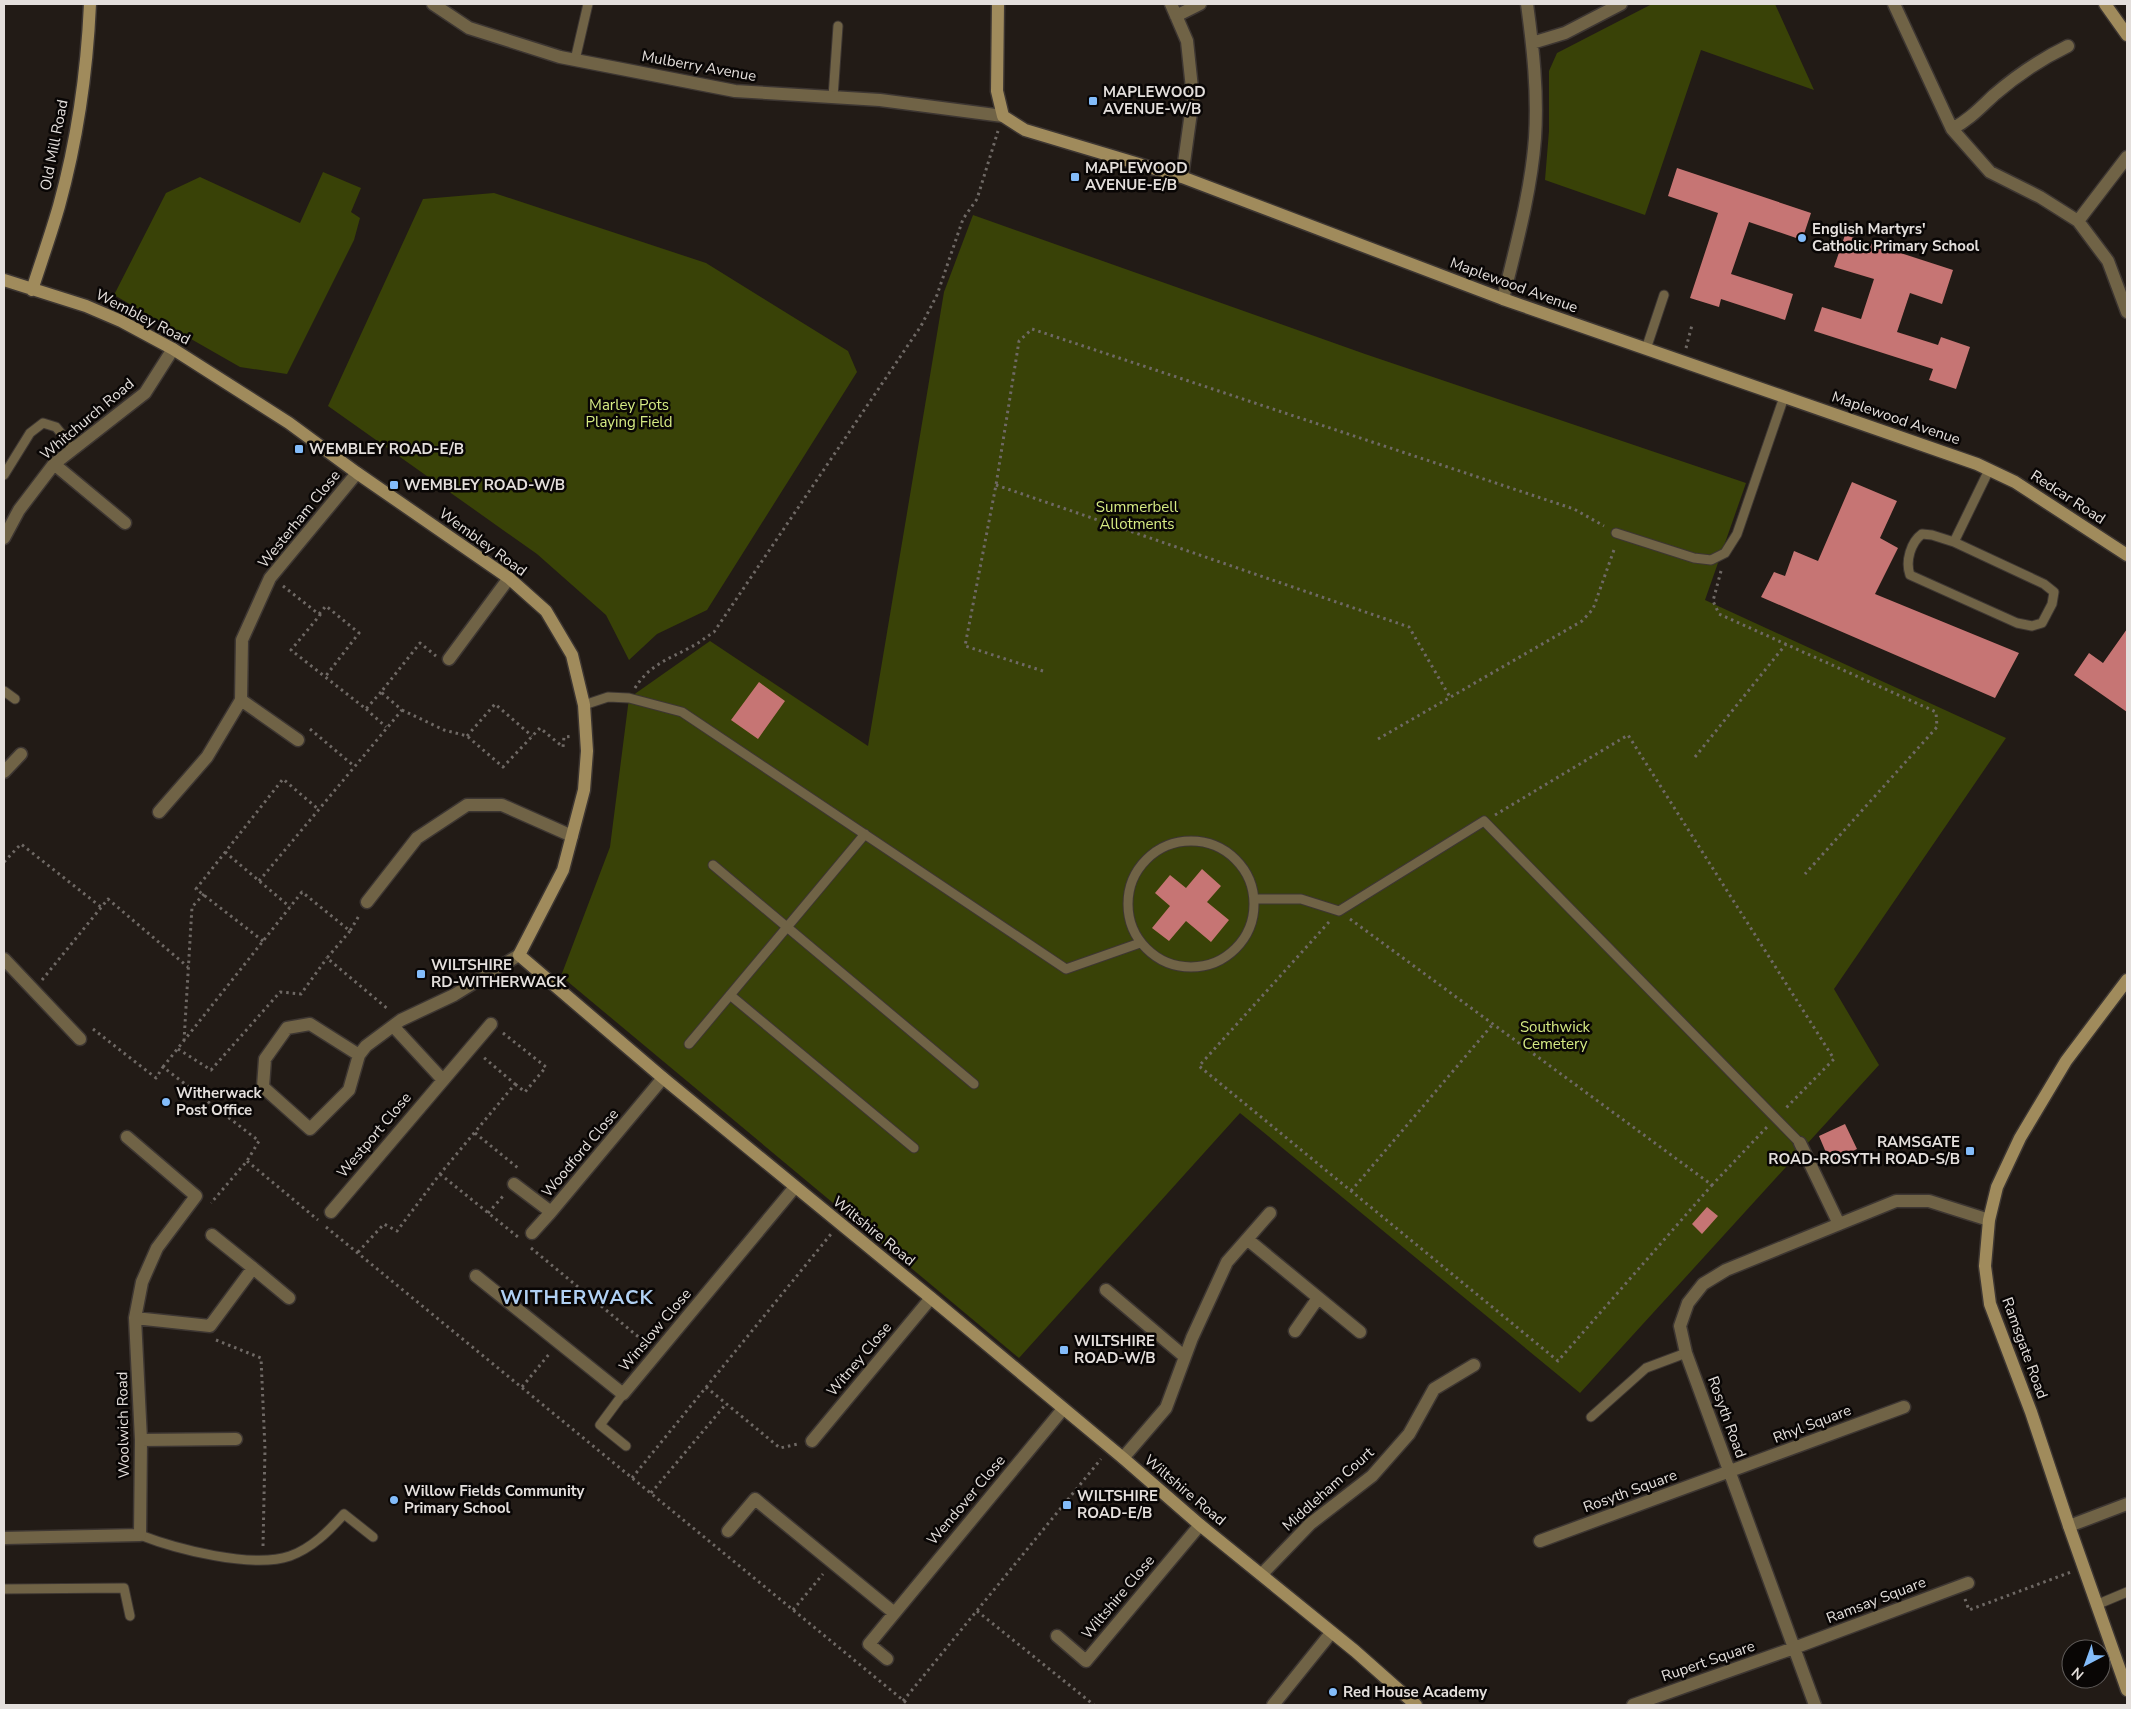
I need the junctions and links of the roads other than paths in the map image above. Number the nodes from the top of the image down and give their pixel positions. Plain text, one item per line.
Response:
1 (90, 4) edge
2 (433, 4) edge
3 (588, 4) edge
4 (998, 4) edge
5 (1200, 4) edge
6 (1527, 4) edge
7 (1622, 4) edge
8 (1894, 4) edge
9 (2105, 4) edge
10 (1174, 10) edge
11 (838, 26) dead end
12 (2127, 35) edge
13 (1532, 43) junction
14 (2068, 46) dead end
15 (575, 60) junction
16 (833, 97) junction
17 (1003, 116) junction
18 (1952, 129) junction
19 (2127, 157) edge
20 (1182, 177) junction
21 (2078, 221) junction
22 (4, 280) edge
23 (32, 290) junction
24 (1664, 295) dead end
25 (1504, 300) junction
26 (2127, 312) edge
27 (173, 348) junction
28 (1646, 349) junction
29 (1784, 397) junction
30 (73, 448) junction
31 (54, 464) junction
32 (1989, 470) junction
33 (357, 473) junction
34 (4, 475) edge
35 (2015, 482) joint
36 (125, 523) dead end
37 (1618, 534) road end
38 (4, 538) edge
39 (1954, 542) junction
40 (2127, 555) edge
41 (509, 578) junction
42 (449, 659) road end
43 (4, 691) edge
44 (15, 699) dead end
45 (241, 700) junction
46 (584, 705) junction
47 (298, 740) road end
48 (21, 754) dead end
49 (4, 772) edge
50 (159, 812) dead end
51 (865, 834) junction
52 (572, 836) junction
53 (713, 865) dead end
54 (1254, 899) junction
55 (367, 902) road end
56 (786, 927) junction
57 (1140, 942) junction
58 (520, 955) junction
59 (4, 960) edge
60 (2127, 980) edge
61 (730, 995) junction
62 (397, 1023) junction
63 (491, 1024) road end
64 (80, 1038) road end
65 (689, 1044) dead end
66 (359, 1055) junction
67 (663, 1078) junction
68 (442, 1079) junction
69 (974, 1084) dead end
70 (127, 1137) dead end
71 (1800, 1144) joint
72 (914, 1148) dead end
73 (514, 1184) road end
74 (794, 1187) junction
75 (331, 1212) dead end
76 (551, 1212) junction
77 (1270, 1213) dead end
78 (1989, 1220) junction
79 (1839, 1224) junction
80 (532, 1233) dead end
81 (212, 1236) dead end
82 (1247, 1239) junction
83 (253, 1268) junction
84 (476, 1276) dead end
85 (1106, 1290) dead end
86 (288, 1298) dead end
87 (931, 1298) junction
88 (1318, 1298) junction
89 (136, 1318) junction
90 (1295, 1331) dead end
91 (1360, 1332) dead end
92 (1686, 1353) junction
93 (1185, 1356) junction
94 (1474, 1365) dead end
95 (623, 1394) junction
96 (1904, 1407) dead end
97 (1063, 1409) junction
98 (1591, 1416) dead end
99 (236, 1439) dead end
100 (141, 1440) junction
101 (812, 1441) road end
102 (626, 1446) dead end
103 (1123, 1458) junction
104 (1730, 1472) junction
105 (2127, 1504) edge
106 (1200, 1524) junction
107 (2069, 1526) junction
108 (728, 1531) dead end
109 (140, 1535) junction
110 (373, 1537) dead end
111 (4, 1538) edge
112 (1540, 1540) dead end
113 (1262, 1574) junction
114 (1964, 1584) road end
115 (4, 1589) edge
116 (2127, 1592) edge
117 (2096, 1605) junction
118 (893, 1612) junction
119 (130, 1616) dead end
120 (1331, 1633) junction
121 (1057, 1636) dead end
122 (1794, 1648) junction
123 (887, 1659) dead end
124 (2127, 1690) edge
125 (1273, 1705) edge
126 (1416, 1705) edge
127 (1633, 1705) edge
128 (1815, 1705) edge

1 - 23 street, Old Mill Road
2 - 15 street, Mulberry Avenue
3 - 15 lane
4 - 17 street
5 - 10 street
6 - 13 street
7 - 13 street
8 - 18 street
9 - 12 street
10 - 20 street
11 - 16 lane
13 - 25 street
14 - 18 street
15 - 16 street, Mulberry Avenue
16 - 17 street, Mulberry Avenue
17 - 20 street, Maplewood Avenue
18 - 21 street
19 - 21 street
20 - 25 street, Maplewood Avenue
21 - 26 street
22 - 23 street, Wembley Road
23 - 27 street, Wembley Road
24 - 28 lane
25 - 28 street, Maplewood Avenue
27 - 30 street, Whitchurch Road
27 - 33 street, Wembley Road
28 - 29 street, Maplewood Avenue
29 - 32 street, Maplewood Avenue
29 - 37 lane
30 - 31 street, Whitchurch Road
30 - 34 lane
31 - 36 street
31 - 38 street, Whitchurch Road
32 - 35 street, Maplewood Avenue
32 - 39 lane
33 - 41 street, Wembley Road
33 - 45 street, Westerham Close
35 - 40 street, Redcar Road
39 - 39 lane
41 - 42 street
41 - 46 street, Wembley Road
43 - 44 lane
45 - 47 street
45 - 50 street, Westerham Close
46 - 51 lane
46 - 52 street, Wembley Road
48 - 49 street
51 - 56 lane
51 - 57 lane
52 - 55 street
52 - 58 street, Wembley Road
53 - 56 lane
54 - 57 lane
54 - 57 lane
54 - 71 lane
56 - 61 lane
56 - 69 lane
58 - 62 street
58 - 67 street, Wiltshire Road
59 - 64 street
60 - 78 street, Ramsgate Road
61 - 65 lane
61 - 72 lane
62 - 66 street
62 - 68 street
63 - 68 street, Westport Close
66 - 66 street
67 - 74 street, Wiltshire Road
67 - 76 street, Woodford Close
68 - 75 street, Westport Close
70 - 89 street, Woolwich Road
71 - 79 street
73 - 76 street, Woodford Close
74 - 87 street, Wiltshire Road
74 - 95 street, Winslow Close
76 - 80 street
77 - 82 street
78 - 79 street, Rosyth Road
78 - 107 street, Ramsgate Road
79 - 92 street, Rosyth Road
81 - 83 street
82 - 88 street
82 - 93 street
83 - 86 street
83 - 89 street
84 - 95 street, Winslow Close
85 - 93 street
87 - 97 street, Wiltshire Road
87 - 101 street, Witney Close
88 - 90 street
88 - 91 street
89 - 100 street, Woolwich Road
92 - 98 lane
92 - 104 street, Rosyth Road
93 - 103 street
94 - 113 street, Middleham Court
95 - 102 lane
96 - 104 street, Rhyl Square
97 - 103 street, Wiltshire Road
97 - 118 street, Wendover Close
99 - 100 street
100 - 109 street, Woolwich Road
103 - 106 street, Wiltshire Road
104 - 112 street, Rosyth Square
104 - 122 street, Rosyth Road
105 - 107 street
106 - 113 street, Wiltshire Road
106 - 121 street, Wiltshire Close
107 - 117 street, Ramsgate Road
108 - 118 street
109 - 110 lane
109 - 111 street
113 - 120 street, Wiltshire Road
114 - 122 street, Ramsay Square
115 - 119 lane
116 - 117 lane
117 - 124 street, Ramsgate Road
118 - 123 street, Wendover Close
120 - 125 street
120 - 126 street, Wiltshire Road
122 - 127 street, Rupert Square
122 - 128 street, Rosyth Road

